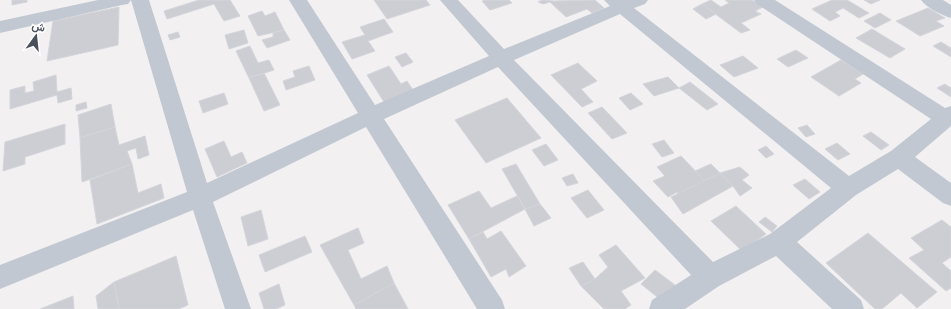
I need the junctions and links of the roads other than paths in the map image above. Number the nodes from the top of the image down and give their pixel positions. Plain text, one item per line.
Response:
1 (122, 0) edge
2 (140, 0) edge
3 (298, 0) edge
4 (449, 0) edge
5 (763, 0) edge
6 (930, 0) edge
7 (624, 2) edge
8 (951, 12) edge
9 (0, 27) edge
10 (501, 58) junction
11 (370, 116) junction
12 (948, 116) edge
13 (898, 156) junction
14 (848, 188) junction
15 (951, 196) edge
16 (200, 197) junction
17 (779, 242) junction
18 (0, 277) edge
19 (710, 277) junction
20 (238, 309) edge
21 (492, 309) edge
22 (662, 309) edge
23 (851, 309) edge

1 - 9 street
2 - 16 street
3 - 11 street
4 - 10 street
5 - 12 street
6 - 8 street
7 - 10 street
7 - 14 street
10 - 11 street
10 - 19 street
11 - 16 street
11 - 21 street
12 - 13 street
13 - 14 street
13 - 15 street
14 - 17 street
16 - 18 street
16 - 20 street
17 - 19 street
17 - 23 street
19 - 22 street

